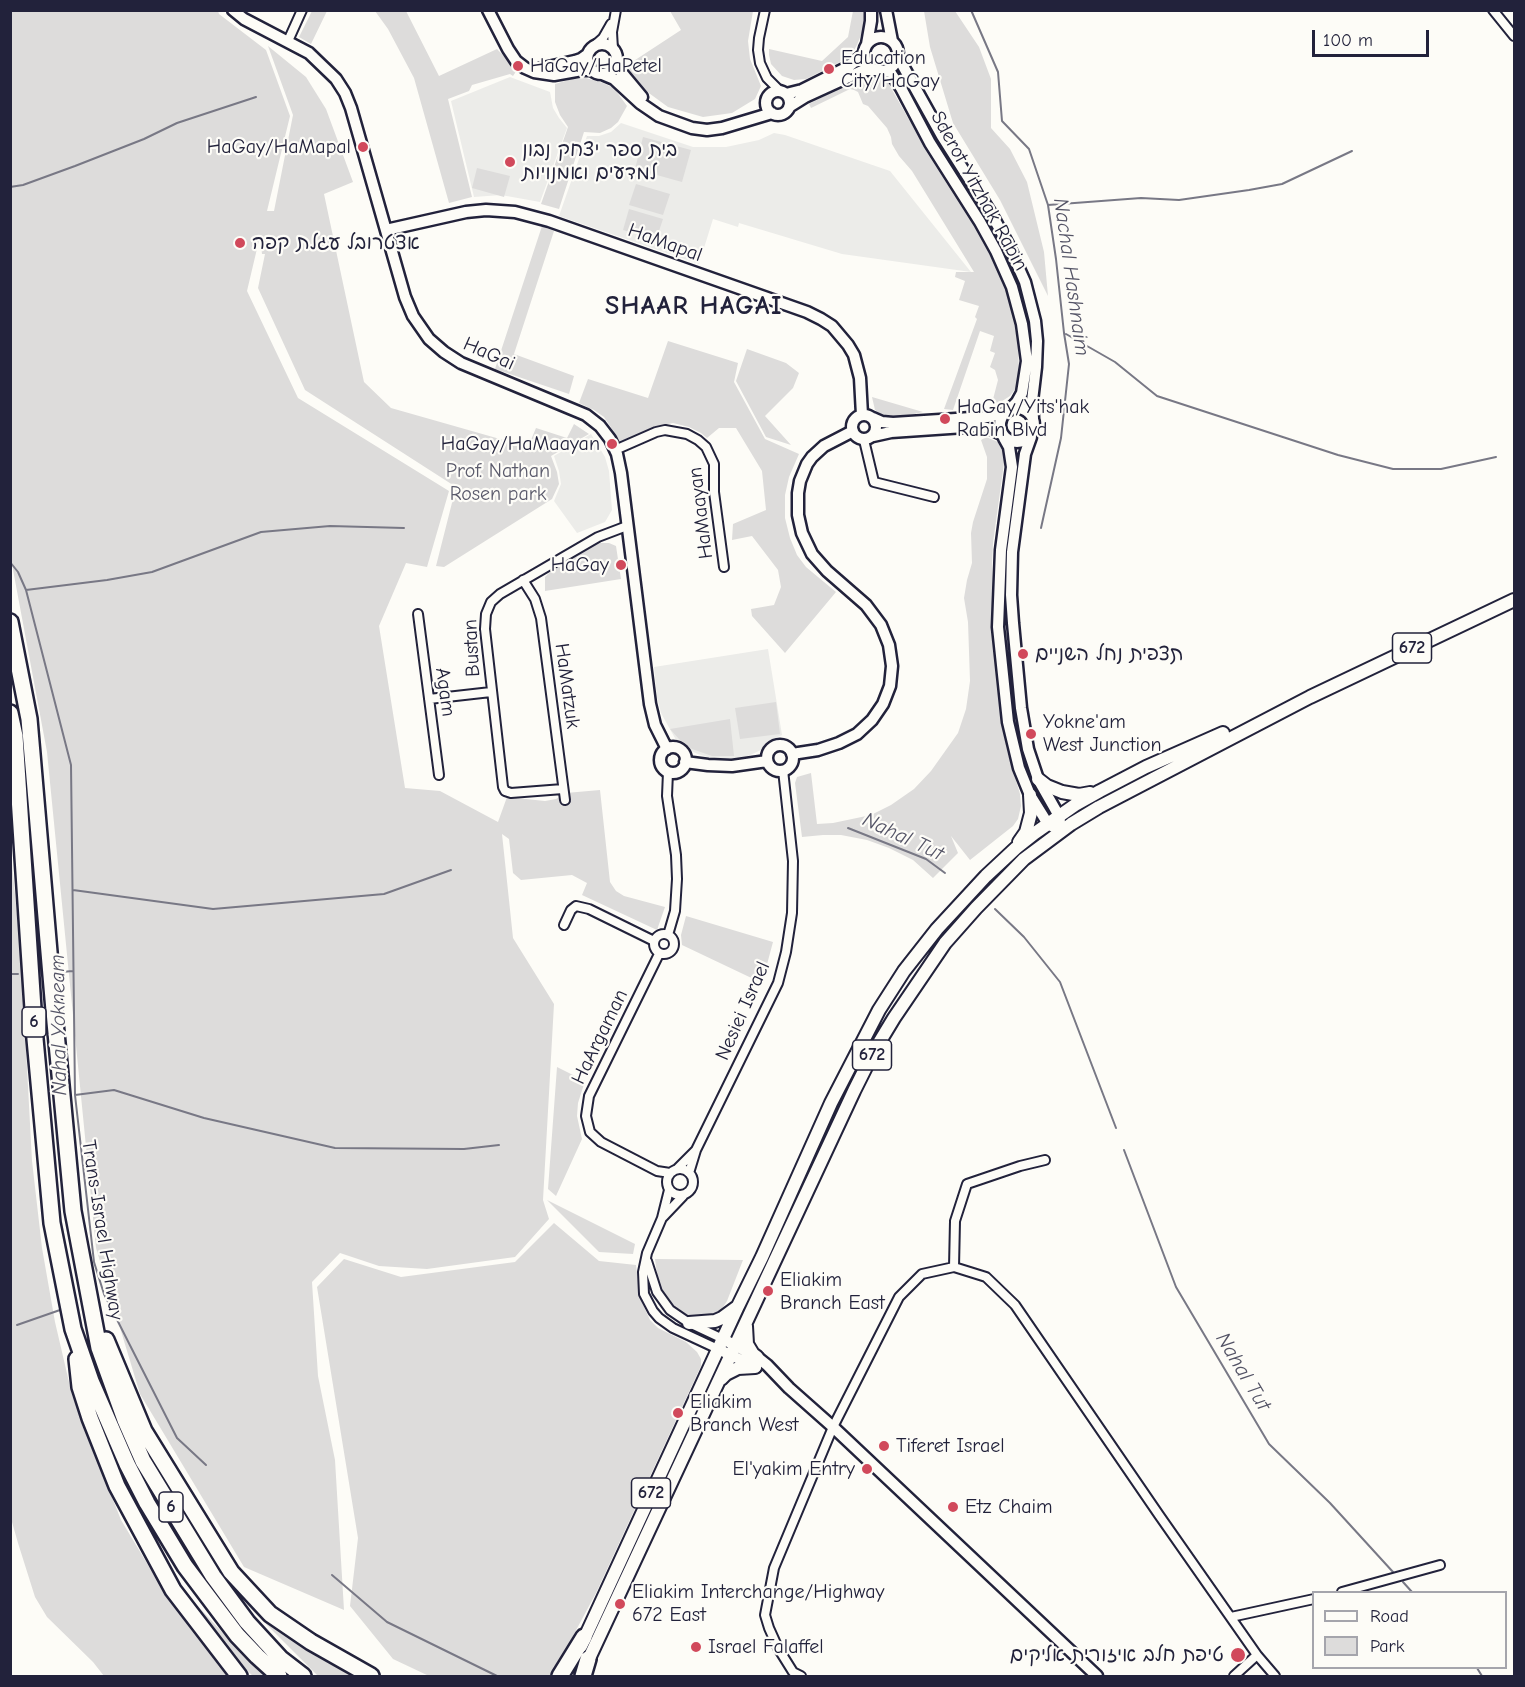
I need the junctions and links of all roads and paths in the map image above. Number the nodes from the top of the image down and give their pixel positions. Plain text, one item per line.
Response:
1 (232, 10) edge
2 (302, 10) edge
3 (488, 10) edge
4 (765, 10) edge
5 (871, 10) edge
6 (886, 10) edge
7 (1493, 10) edge
8 (615, 13) edge
9 (1515, 36) edge
10 (892, 41) junction
11 (288, 42) junction
12 (865, 49) junction
13 (591, 50) junction
14 (614, 54) junction
15 (898, 57) junction
16 (527, 69) junction
17 (878, 70) junction
18 (597, 72) junction
19 (783, 92) junction
20 (767, 102) junction
21 (789, 107) junction
22 (651, 110) junction
23 (772, 113) junction
24 (743, 122) junction
25 (386, 230) junction
26 (1007, 411) junction
27 (868, 417) junction
28 (1033, 418) junction
29 (853, 431) junction
30 (1003, 436) junction
31 (1031, 436) junction
32 (869, 438) junction
33 (615, 450) junction
34 (934, 497) dead end
35 (627, 526) junction
36 (724, 567) dead end
37 (523, 580) junction
38 (1515, 600) edge
39 (418, 614) dead end
40 (10, 622) edge
41 (491, 692) junction
42 (1310, 697) junction
43 (429, 699) junction
44 (10, 713) edge
45 (667, 749) junction
46 (792, 754) junction
47 (767, 761) junction
48 (685, 762) junction
49 (783, 770) junction
50 (668, 772) junction
51 (439, 775) dead end
52 (1038, 779) junction
53 (564, 789) junction
54 (1100, 790) junction
55 (1030, 795) junction
56 (565, 800) dead end
57 (1059, 816) junction
58 (1048, 824) junction
59 (1061, 831) junction
60 (1016, 848) junction
61 (564, 925) dead end
62 (668, 935) junction
63 (654, 941) junction
64 (659, 954) junction
65 (696, 1150) junction
66 (1045, 1160) dead end
67 (657, 1171) junction
68 (674, 1171) junction
69 (690, 1173) junction
70 (668, 1187) junction
71 (683, 1196) junction
72 (662, 1218) junction
73 (646, 1256) junction
74 (954, 1267) junction
75 (738, 1306) junction
76 (92, 1308) junction
77 (689, 1323) junction
78 (746, 1323) junction
79 (73, 1329) junction
80 (721, 1344) junction
81 (733, 1350) junction
82 (756, 1362) junction
83 (718, 1382) junction
84 (833, 1427) junction
85 (1440, 1565) dead end
86 (1349, 1591) edge
87 (1312, 1599) edge
88 (1231, 1617) junction
89 (585, 1637) junction
90 (1257, 1655) junction
91 (588, 1659) joint
92 (239, 1677) edge
93 (279, 1677) edge
94 (303, 1677) edge
95 (371, 1677) edge
96 (560, 1677) edge
97 (565, 1677) edge
98 (582, 1677) edge
99 (801, 1677) edge
100 (1097, 1677) edge
101 (1234, 1677) edge
102 (1275, 1677) edge

1 - 11 street, HaGai
2 - 11 street
3 - 16 street
4 - 19 street
5 - 12 street
6 - 10 street
7 - 9 street
8 - 13 street
8 - 14 street
10 - 12 street
10 - 15 street
11 - 25 street, HaGai
12 - 17 street
12 - 19 street
13 - 14 street
13 - 16 street
13 - 18 street
14 - 18 street
14 - 22 street
15 - 17 street
15 - 28 street, Sderot Yitzhak Rabin
16 - 18 street
17 - 21 street
17 - 26 street, Sderot Yitzhak Rabin
18 - 22 street
19 - 20 street
19 - 21 street
20 - 23 street
20 - 24 street
21 - 23 street
22 - 24 street
23 - 24 street
25 - 27 street, HaMapal
25 - 33 street, HaGai
26 - 27 street
26 - 28 street
26 - 30 street
27 - 29 street
27 - 32 street
28 - 31 street
29 - 32 street
29 - 46 street
30 - 31 street
30 - 32 street
30 - 55 street
31 - 52 street
32 - 34 street
33 - 35 street, HaGai
33 - 36 street, HaMaayan
35 - 37 street, Bustan
35 - 45 street, HaGai
37 - 41 street, Bustan
37 - 53 street, HaMatzuk
38 - 42 main road, 672
39 - 43 street, Agam
40 - 76 highway, Trans-Israel Highway / 6
41 - 43 street
41 - 53 street, Bustan
42 - 54 main road, 672
42 - 59 main road, 672
43 - 51 street, Agam
44 - 79 highway, 6
45 - 48 street
45 - 50 street
46 - 47 street
46 - 49 street
47 - 48 street
47 - 49 street
48 - 50 street
49 - 65 street, Nesiei Israel
50 - 62 street
52 - 54 main road
52 - 57 street
53 - 56 street, HaMatzuk
54 - 57 main road, 672
55 - 58 street
55 - 60 main road
57 - 58 main road, 672
57 - 59 street
58 - 59 street
58 - 60 main road, 672
59 - 78 main road, 672
60 - 75 main road, 672
61 - 63 street
62 - 63 street
62 - 64 street
63 - 64 street
64 - 67 street, HaArgaman
65 - 68 street, Nesiei Israel
65 - 69 street, Nesiei Israel
66 - 74 street
67 - 68 street, HaArgaman
67 - 70 street, HaArgaman
68 - 69 street
68 - 70 street
69 - 71 street
70 - 71 street
70 - 72 street
71 - 72 street
72 - 73 street
73 - 77 street
73 - 80 street
74 - 84 street
74 - 88 street
75 - 77 main road
75 - 80 main road, 672
76 - 94 highway, Trans-Israel Highway / 6
76 - 95 highway
77 - 80 street
78 - 81 main road, 672
78 - 82 main road
79 - 92 highway
79 - 93 highway, 6
80 - 81 street
80 - 89 main road, 672
81 - 82 street
81 - 83 main road, 672
82 - 83 main road
82 - 84 street
83 - 91 main road, 672
84 - 99 street
84 - 100 street
85 - 86 street
87 - 88 street
88 - 90 street
89 - 96 highway
89 - 97 main road, 672
90 - 101 street
90 - 102 street
91 - 98 highway

